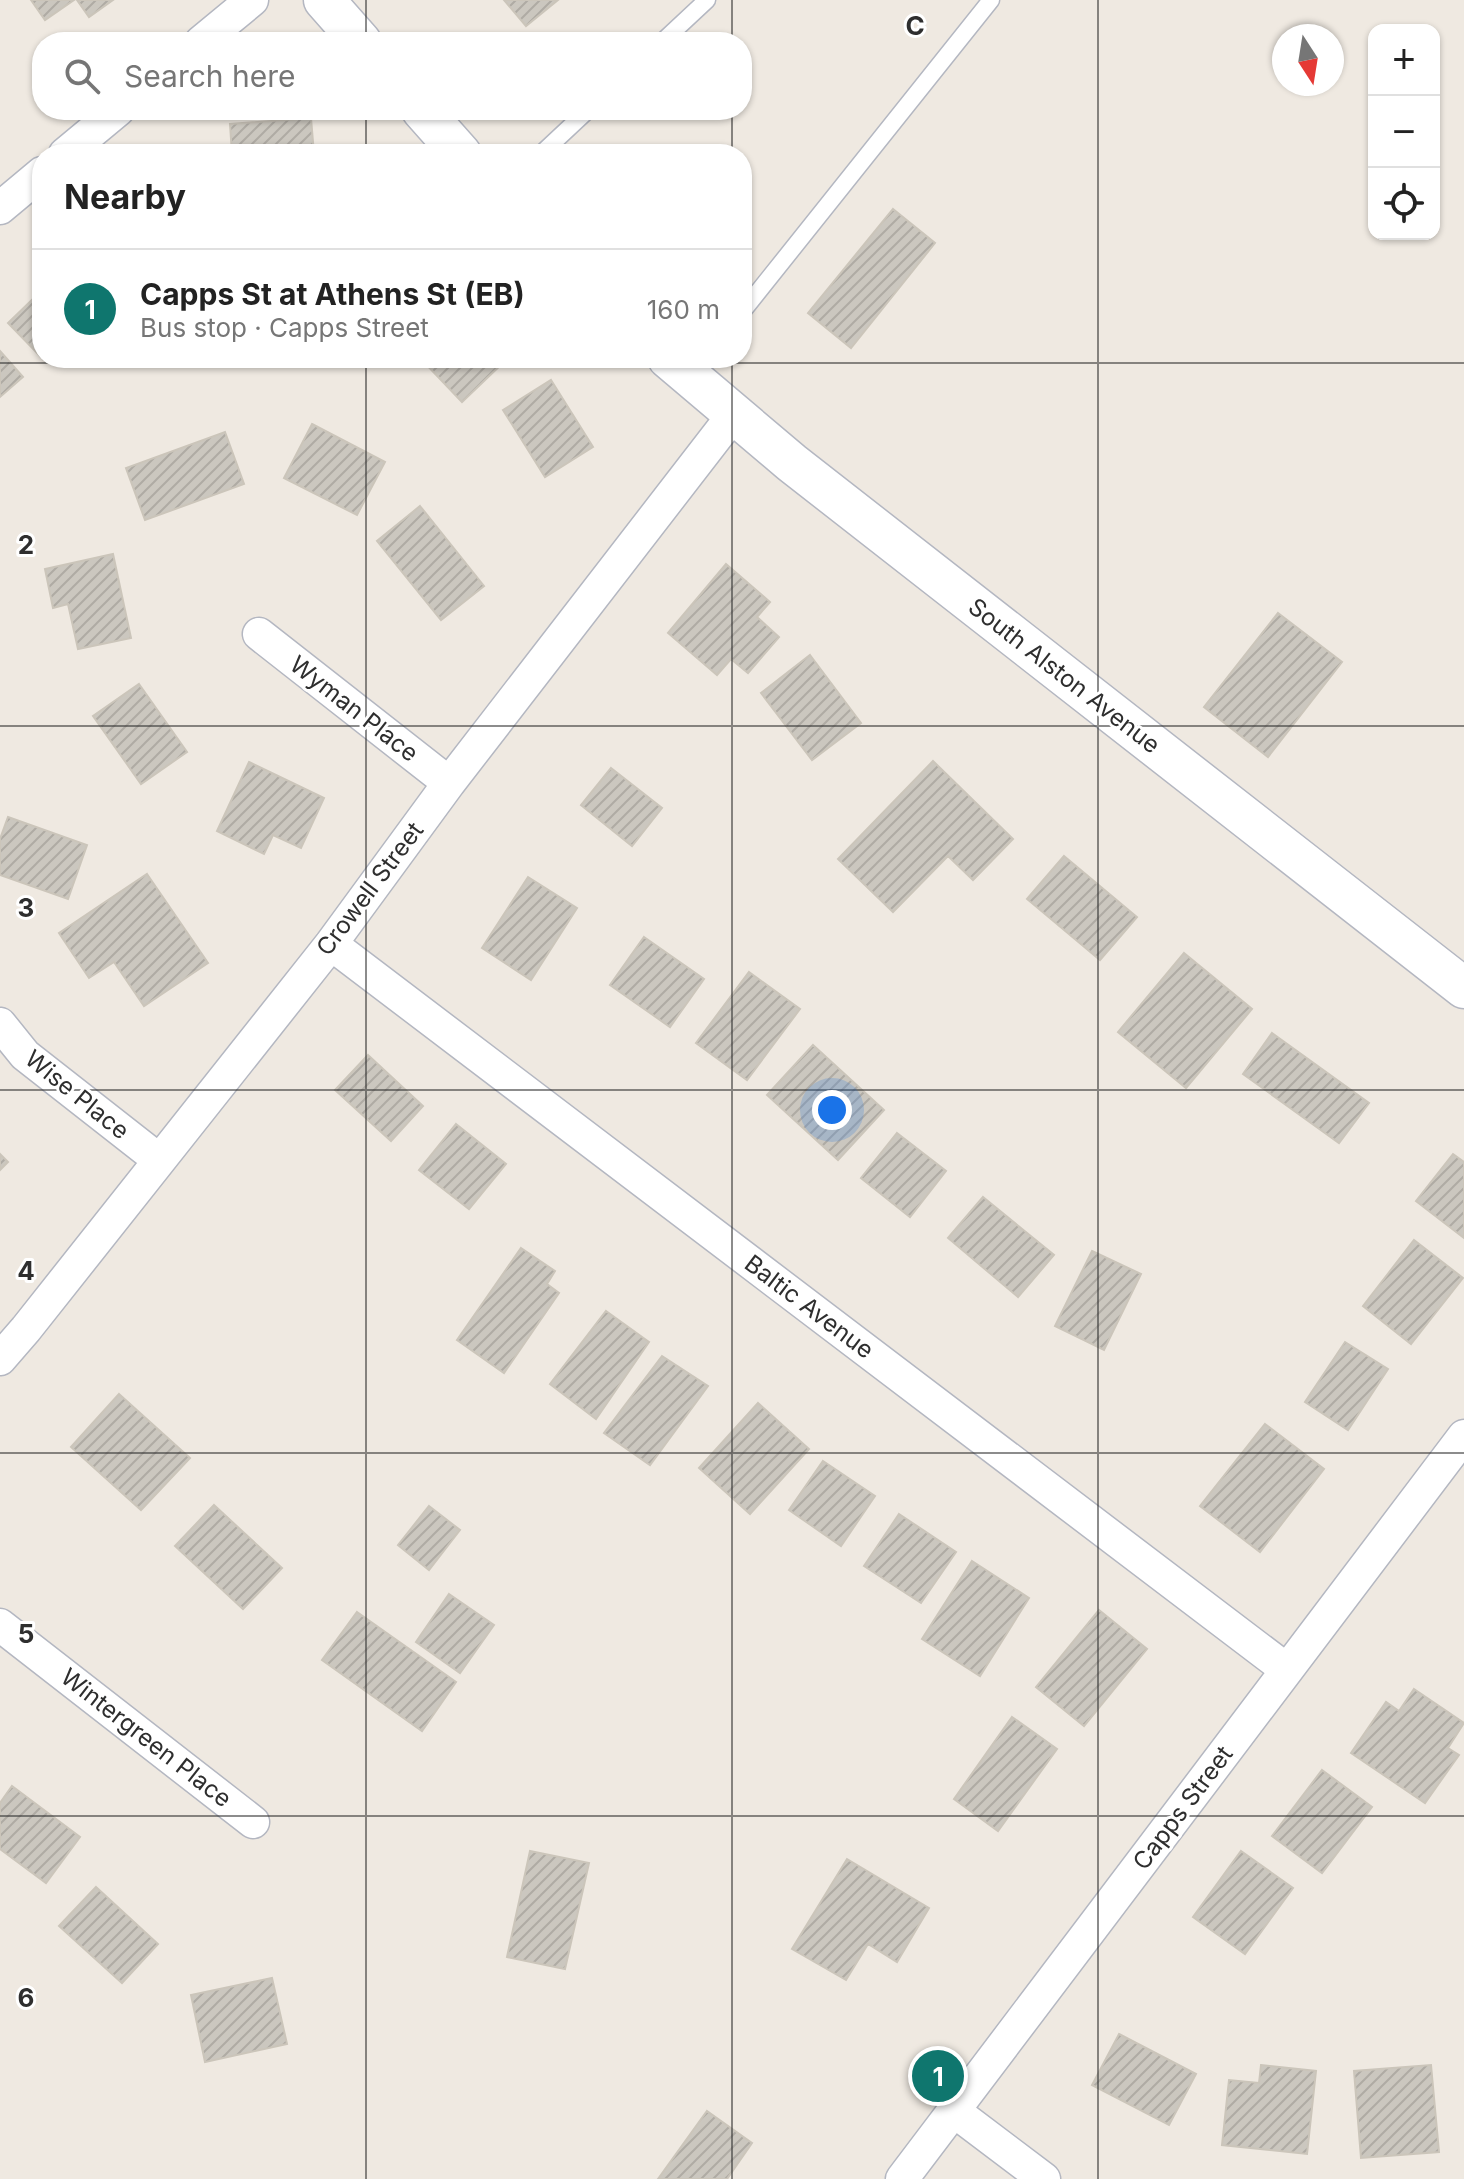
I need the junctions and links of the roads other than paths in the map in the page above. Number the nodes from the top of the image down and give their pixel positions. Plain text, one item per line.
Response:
1 (252, 0) edge
2 (324, 0) edge
3 (707, 0) edge
4 (991, 0) edge
5 (213, 32) edge
6 (352, 32) edge
7 (673, 32) edge
8 (106, 120) edge
9 (431, 120) edge
10 (577, 120) edge
11 (77, 144) edge
12 (452, 144) edge
13 (552, 144) edge
14 (32, 181) edge
15 (0, 208) edge
16 (752, 299) edge
17 (684, 368) edge
18 (734, 414) junction
19 (259, 634) dead end
20 (449, 783) junction
21 (331, 944) junction
22 (1464, 988) edge
23 (0, 1024) edge
24 (159, 1160) junction
25 (0, 1359) edge
26 (1464, 1436) edge
27 (0, 1625) edge
28 (1287, 1670) junction
29 (253, 1822) dead end
30 (954, 2111) junction
31 (902, 2179) edge
32 (1044, 2179) edge

1 - 5 street
2 - 6 street
3 - 7 lane
4 - 16 lane
8 - 11 street
9 - 12 street
10 - 13 lane
14 - 15 street
17 - 18 street, South Alston Avenue
18 - 20 street, Crowell Street
18 - 22 street, South Alston Avenue
19 - 20 street, Wyman Place
20 - 21 street, Crowell Street
21 - 24 street, Crowell Street
21 - 28 street, Baltic Avenue
23 - 24 street, Wise Place
24 - 25 street, Crowell Street
26 - 28 street, Capps Street
27 - 29 street, Wintergreen Place
28 - 30 street, Capps Street
30 - 31 street, Capps Street
30 - 32 street

